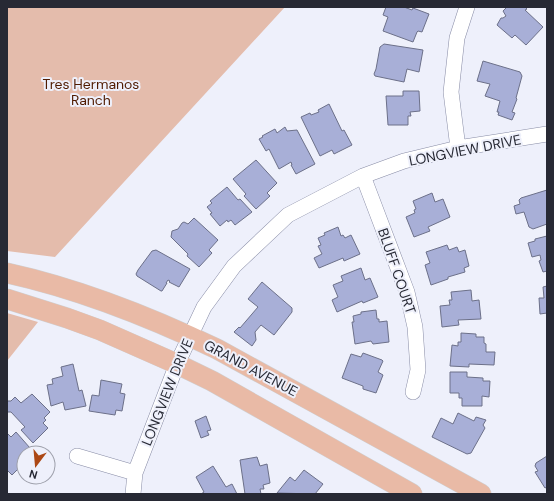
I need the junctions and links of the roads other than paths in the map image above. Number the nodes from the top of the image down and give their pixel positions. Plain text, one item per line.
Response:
1 (467, 7) edge
2 (547, 134) edge
3 (458, 148) junction
4 (363, 176) junction
5 (7, 273) edge
6 (7, 299) edge
7 (190, 336) junction
8 (177, 364) junction
9 (413, 392) dead end
10 (77, 456) dead end
11 (135, 473) junction
12 (133, 494) edge
13 (412, 494) edge
14 (481, 494) edge

1 - 3 street
2 - 3 street, LONGVIEW DRIVE
3 - 4 street, LONGVIEW DRIVE
4 - 7 street, LONGVIEW DRIVE
4 - 9 street, BLUFF COURT
5 - 7 main road, GRAND AVENUE
6 - 8 main road
7 - 8 street, LONGVIEW DRIVE
7 - 14 main road, GRAND AVENUE
8 - 11 street, LONGVIEW DRIVE
8 - 13 main road
10 - 11 street
11 - 12 street, LONGVIEW DRIVE

